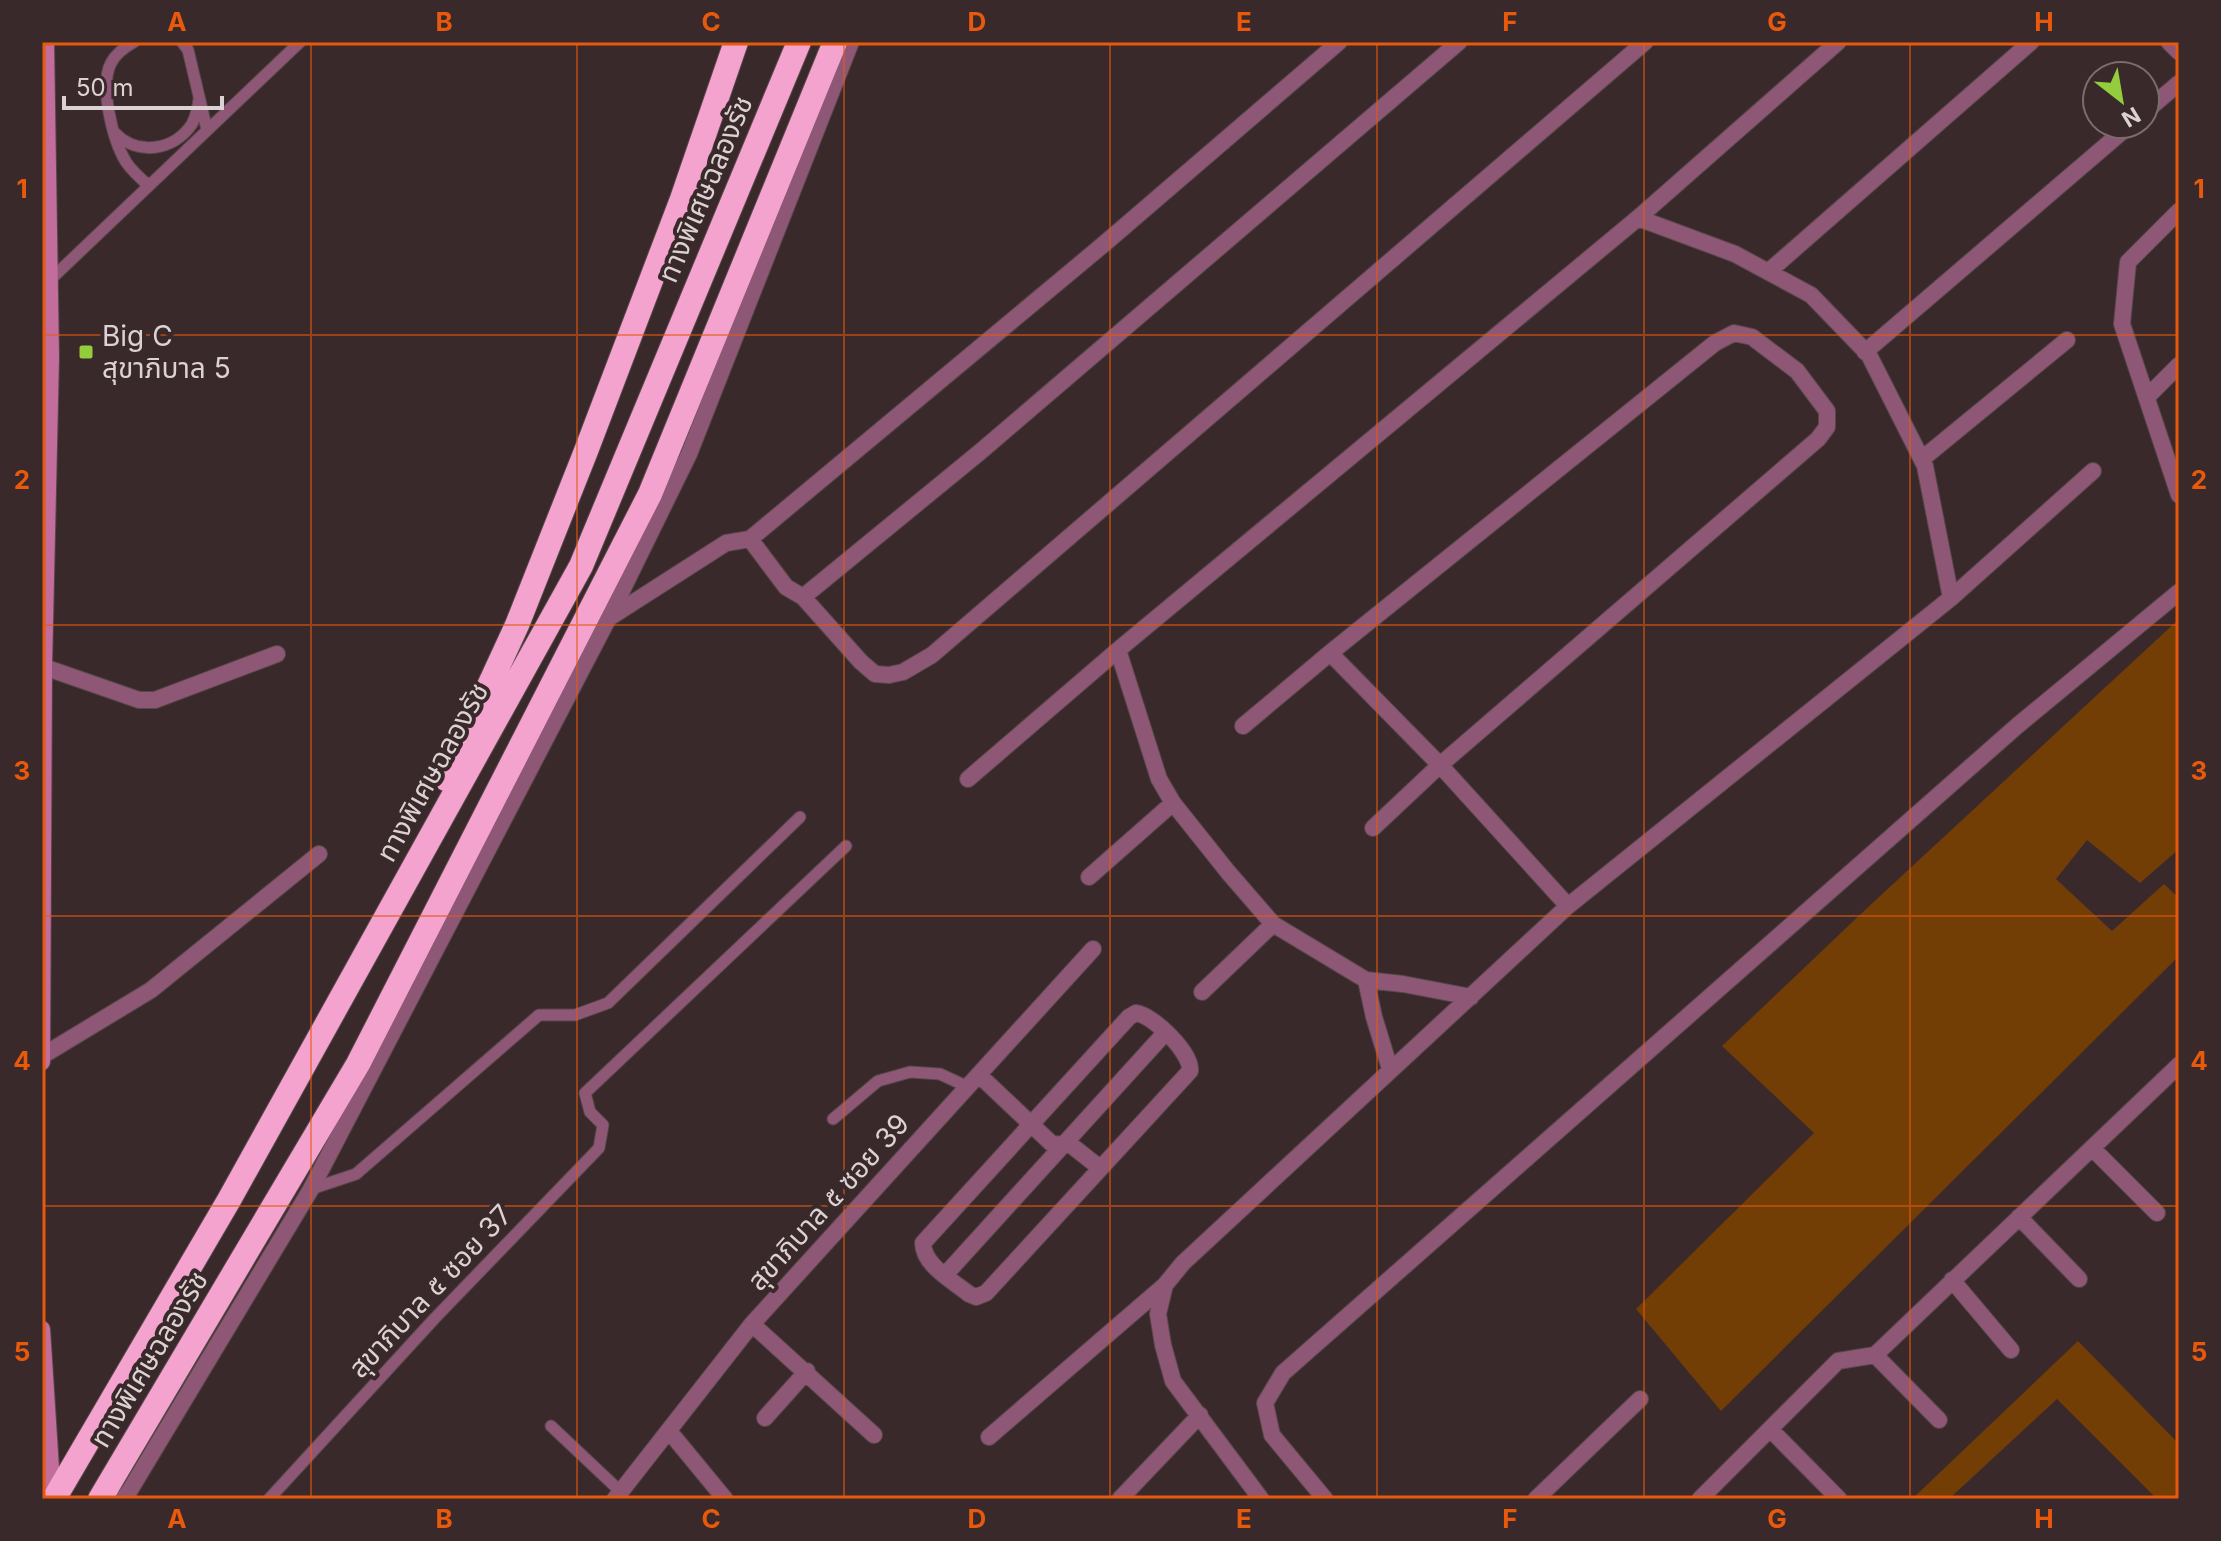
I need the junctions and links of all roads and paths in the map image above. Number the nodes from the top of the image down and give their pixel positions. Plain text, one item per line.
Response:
1 (46, 42) edge
2 (134, 42) edge
3 (300, 42) edge
4 (736, 42) edge
5 (799, 42) edge
6 (835, 42) edge
7 (851, 42) edge
8 (1339, 42) edge
9 (1459, 42) edge
10 (1645, 42) edge
11 (1838, 42) edge
12 (2031, 42) edge
13 (2169, 42) edge
14 (183, 43) edge
15 (2179, 52) edge
16 (2179, 83) edge
17 (2161, 98) edge
18 (199, 99) junction
19 (207, 130) junction
20 (114, 131) junction
21 (2112, 140) edge
22 (45, 179) edge
23 (148, 185) junction
24 (2179, 211) edge
25 (1638, 218) junction
26 (1768, 272) junction
27 (50, 280) junction
28 (46, 318) edge
29 (2067, 340) dead end
30 (1865, 352) junction
31 (46, 359) edge
32 (2179, 365) edge
33 (2147, 397) junction
34 (1922, 459) junction
35 (2093, 471) dead end
36 (2179, 495) edge
37 (750, 539) junction
38 (2179, 592) edge
39 (803, 597) junction
40 (1951, 598) junction
41 (608, 619) junction
42 (1118, 650) junction
43 (1330, 653) junction
44 (277, 654) dead end
45 (44, 667) junction
46 (1243, 726) dead end
47 (1440, 765) junction
48 (968, 779) dead end
49 (1173, 803) junction
50 (800, 817) dead end
51 (43, 819) edge
52 (1373, 828) dead end
53 (846, 846) dead end
54 (319, 854) dead end
55 (1089, 877) dead end
56 (1568, 906) junction
57 (1273, 924) junction
58 (1093, 949) dead end
59 (367, 952) junction
60 (1366, 980) junction
61 (1202, 992) dead end
62 (1471, 997) junction
63 (1165, 1033) junction
64 (42, 1059) edge
65 (1390, 1069) junction
66 (2175, 1076) edge
67 (974, 1081) junction
68 (833, 1119) dead end
69 (1030, 1124) junction
70 (1065, 1143) junction
71 (2092, 1148) junction
72 (1100, 1168) junction
73 (311, 1189) junction
74 (2157, 1213) dead end
75 (2019, 1217) junction
76 (945, 1275) junction
77 (2079, 1279) dead end
78 (1952, 1280) junction
79 (1165, 1285) junction
80 (752, 1324) junction
81 (42, 1329) edge
82 (2011, 1350) dead end
83 (1875, 1355) junction
84 (807, 1371) junction
85 (1640, 1399) dead end
86 (1200, 1415) junction
87 (765, 1418) dead end
88 (1939, 1420) dead end
89 (551, 1426) dead end
90 (1770, 1429) junction
91 (669, 1431) junction
92 (45, 1432) edge
93 (874, 1435) dead end
94 (989, 1437) dead end
95 (46, 1474) edge
96 (618, 1495) edge
97 (53, 1499) edge
98 (100, 1499) edge
99 (123, 1499) edge
100 (269, 1499) edge
101 (725, 1499) edge
102 (1120, 1499) edge
103 (1261, 1499) edge
104 (1325, 1499) edge
105 (1536, 1499) edge
106 (1700, 1499) edge
107 (1839, 1499) edge

1 - 22 main road
2 - 20 lane
3 - 19 lane
4 - 59 highway
5 - 59 highway, ทางพิเศษฉลองรัช
6 - 98 highway, ทางพิเศษฉลองรัช
7 - 41 street
8 - 37 street
9 - 39 street
10 - 39 street
11 - 25 street
12 - 26 street
13 - 15 street
14 - 18 lane
16 - 17 street
18 - 19 lane
18 - 20 lane
19 - 23 lane
20 - 23 lane
21 - 30 street
22 - 27 main road
23 - 27 lane
24 - 33 street
25 - 26 street
25 - 42 street
26 - 30 street
27 - 28 main road
28 - 31 main road
29 - 34 street
30 - 34 street
31 - 45 main road
32 - 33 street
33 - 36 street
34 - 40 street
35 - 40 street
37 - 39 street
37 - 41 street
38 - 104 street
40 - 56 street
41 - 73 street
42 - 48 street
42 - 49 street
43 - 46 street
43 - 47 street
43 - 47 street
44 - 45 street
45 - 51 main road
47 - 52 street
47 - 56 street
49 - 55 street
49 - 57 street
50 - 73 lane
51 - 64 main road
53 - 100 lane, สุขาภิบาล ๕ ซอย 37
54 - 64 street
56 - 62 street
57 - 60 street
57 - 61 street
58 - 67 street, สุขาภิบาล ๕ ซอย 39
59 - 97 highway, ทางพิเศษฉลองรัช
60 - 62 street
60 - 65 street
62 - 65 street
63 - 69 street
63 - 70 street
63 - 72 street
65 - 79 street
66 - 71 street
67 - 68 lane
67 - 69 street
67 - 80 street, สุขาภิบาล ๕ ซอย 39
69 - 70 street
69 - 76 street
70 - 72 street
70 - 76 street
71 - 74 street
71 - 75 street
72 - 76 street
73 - 99 street
75 - 77 street
75 - 78 street
78 - 82 street
78 - 83 street
79 - 86 street
79 - 94 street
80 - 84 street
80 - 91 street, สุขาภิบาล ๕ ซอย 39
81 - 92 main road
83 - 88 street
83 - 90 street
84 - 87 street
84 - 93 street
85 - 105 street
86 - 102 street
86 - 103 street
89 - 96 lane
90 - 106 street
90 - 107 street
91 - 96 street, สุขาภิบาล ๕ ซอย 39
91 - 101 street
92 - 95 main road
95 - 97 main road

